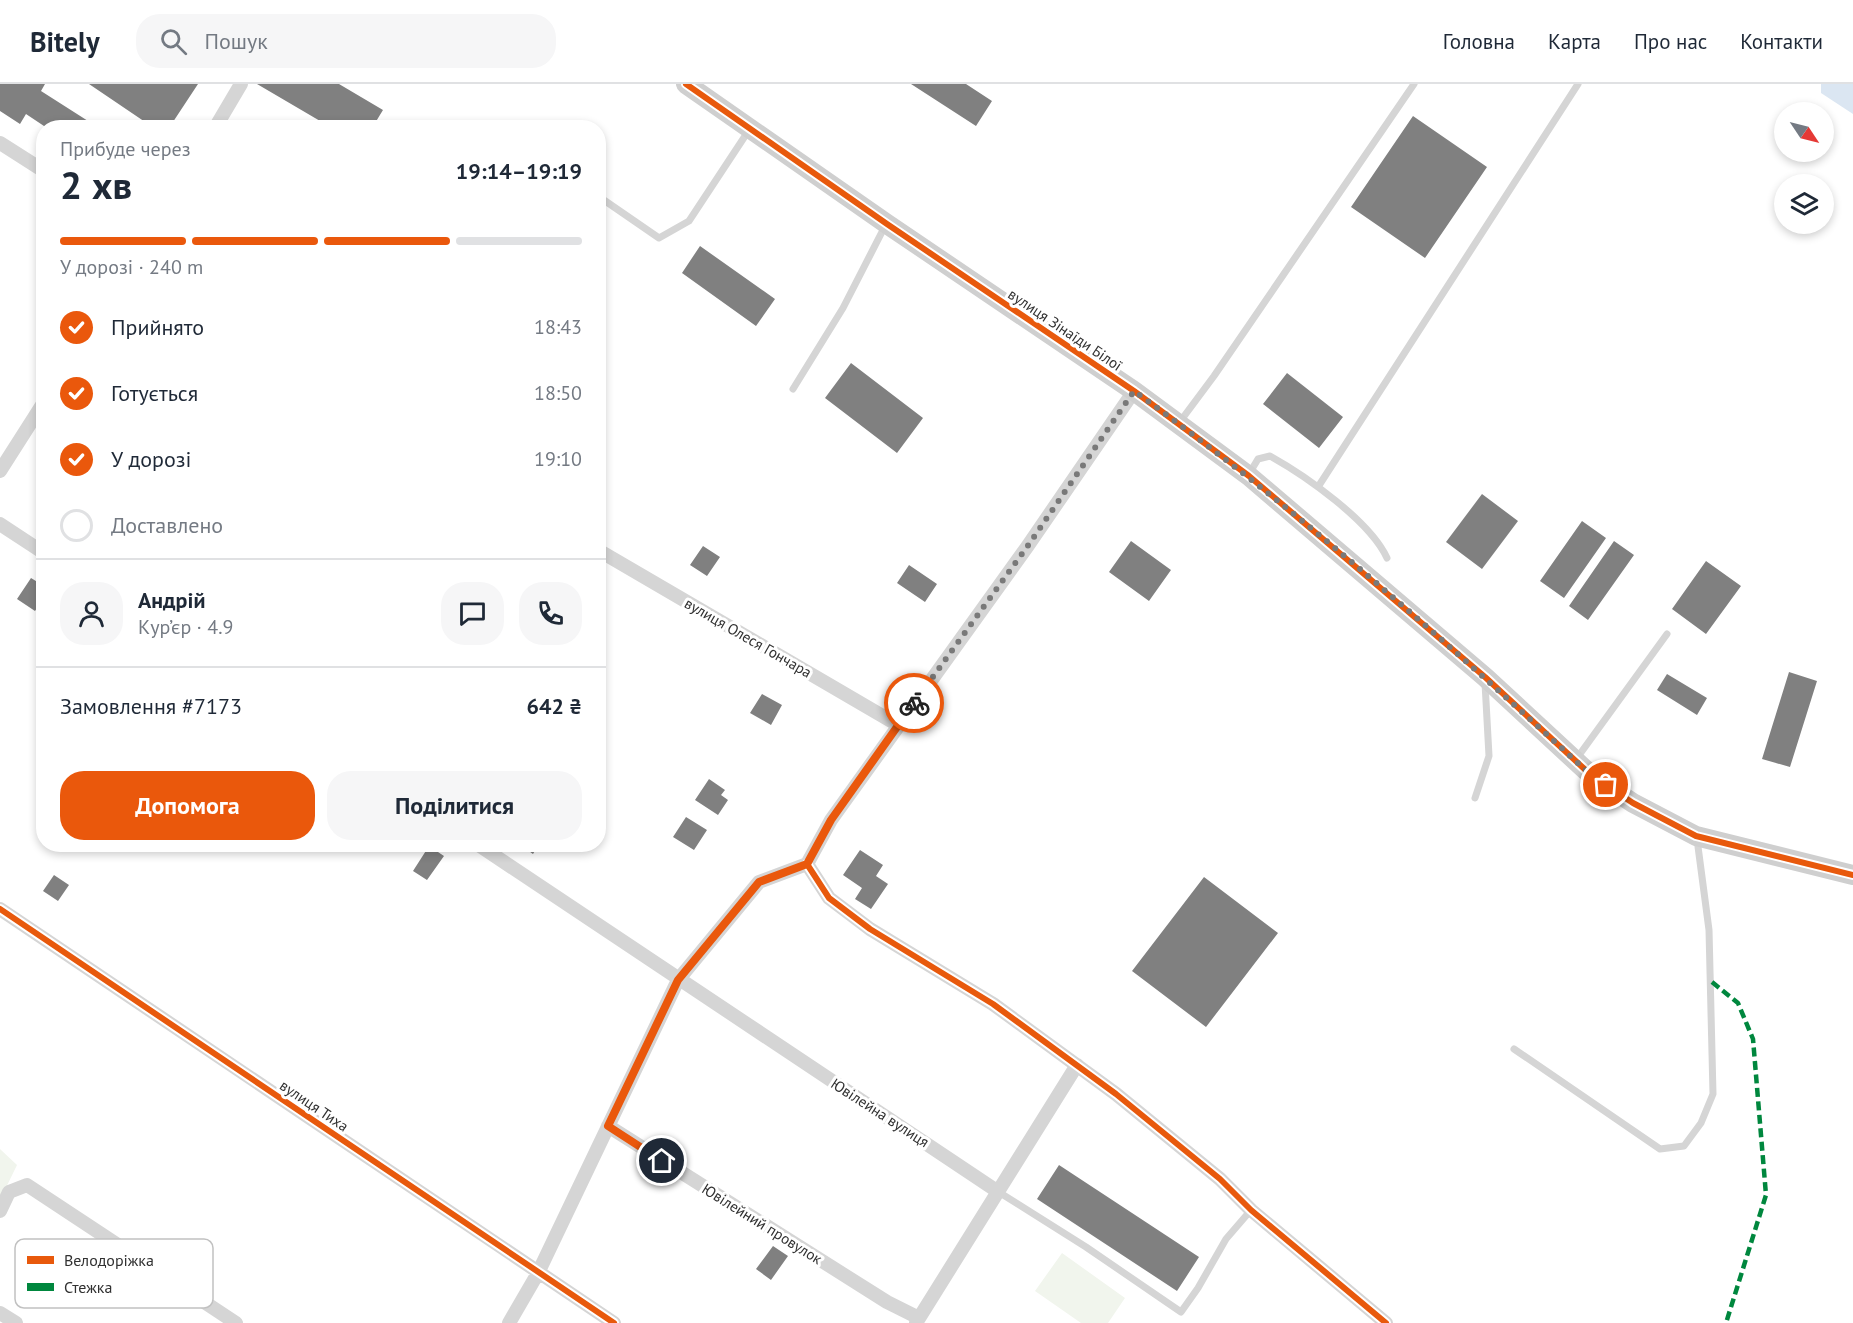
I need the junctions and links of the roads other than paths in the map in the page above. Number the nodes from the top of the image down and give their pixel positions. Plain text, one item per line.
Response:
1 (241, 84) edge
2 (686, 84) edge
3 (1414, 84) edge
4 (1578, 84) edge
5 (220, 120) edge
6 (750, 128) junction
7 (0, 143) edge
8 (36, 166) edge
9 (606, 202) edge
10 (887, 224) junction
11 (793, 389) dead end
12 (1134, 391) junction
13 (36, 415) edge
14 (1179, 423) junction
15 (0, 471) edge
16 (1249, 476) junction
17 (1318, 488) junction
18 (0, 524) edge
19 (36, 548) edge
20 (606, 555) edge
21 (1387, 558) dead end
22 (1666, 634) dead end
23 (1485, 677) junction
24 (898, 725) junction
25 (1575, 760) junction
26 (1475, 798) dead end
27 (1696, 836) junction
28 (489, 852) edge
29 (807, 864) junction
30 (1853, 875) edge
31 (0, 909) edge
32 (678, 980) junction
33 (1514, 1049) dead end
34 (1077, 1065) junction
35 (608, 1126) junction
36 (997, 1191) junction
37 (1251, 1210) junction
38 (0, 1211) edge
39 (109, 1239) edge
40 (538, 1273) junction
41 (213, 1308) edge
42 (0, 1313) edge
43 (917, 1321) edge
44 (16, 1323) edge
45 (236, 1323) edge
46 (509, 1323) edge
47 (614, 1323) edge
48 (1386, 1323) edge

1 - 5 street
2 - 6 street, вулиця Зінаїди Білої
3 - 14 lane
4 - 17 lane
6 - 9 lane
6 - 10 street, вулиця Зінаїди Білої
7 - 8 street
10 - 11 lane
10 - 12 street, вулиця Зінаїди Білої
12 - 14 street, вулиця Зінаїди Білої
12 - 24 street
13 - 15 street
14 - 16 street, вулиця Зінаїди Білої
16 - 17 lane
16 - 23 street, вулиця Зінаїди Білої
17 - 21 lane
18 - 19 street
20 - 24 street, вулиця Олеся Гончара
22 - 25 lane
23 - 25 street, вулиця Зінаїди Білої
23 - 26 lane
24 - 29 street
25 - 27 street, вулиця Зінаїди Білої
27 - 30 street, вулиця Зінаїди Білої
27 - 33 lane
28 - 32 street, Ювілейна вулиця
29 - 32 street
29 - 34 street
31 - 40 street, вулиця Тиха
32 - 35 street
32 - 36 street, Ювілейна вулиця
34 - 36 street
34 - 37 street
35 - 40 street
35 - 43 street, Ювілейний провулок
36 - 37 lane, Ювілейна вулиця
36 - 43 street
37 - 48 street
38 - 39 street
40 - 46 street
40 - 47 street, вулиця Тиха
41 - 45 street
42 - 44 street

